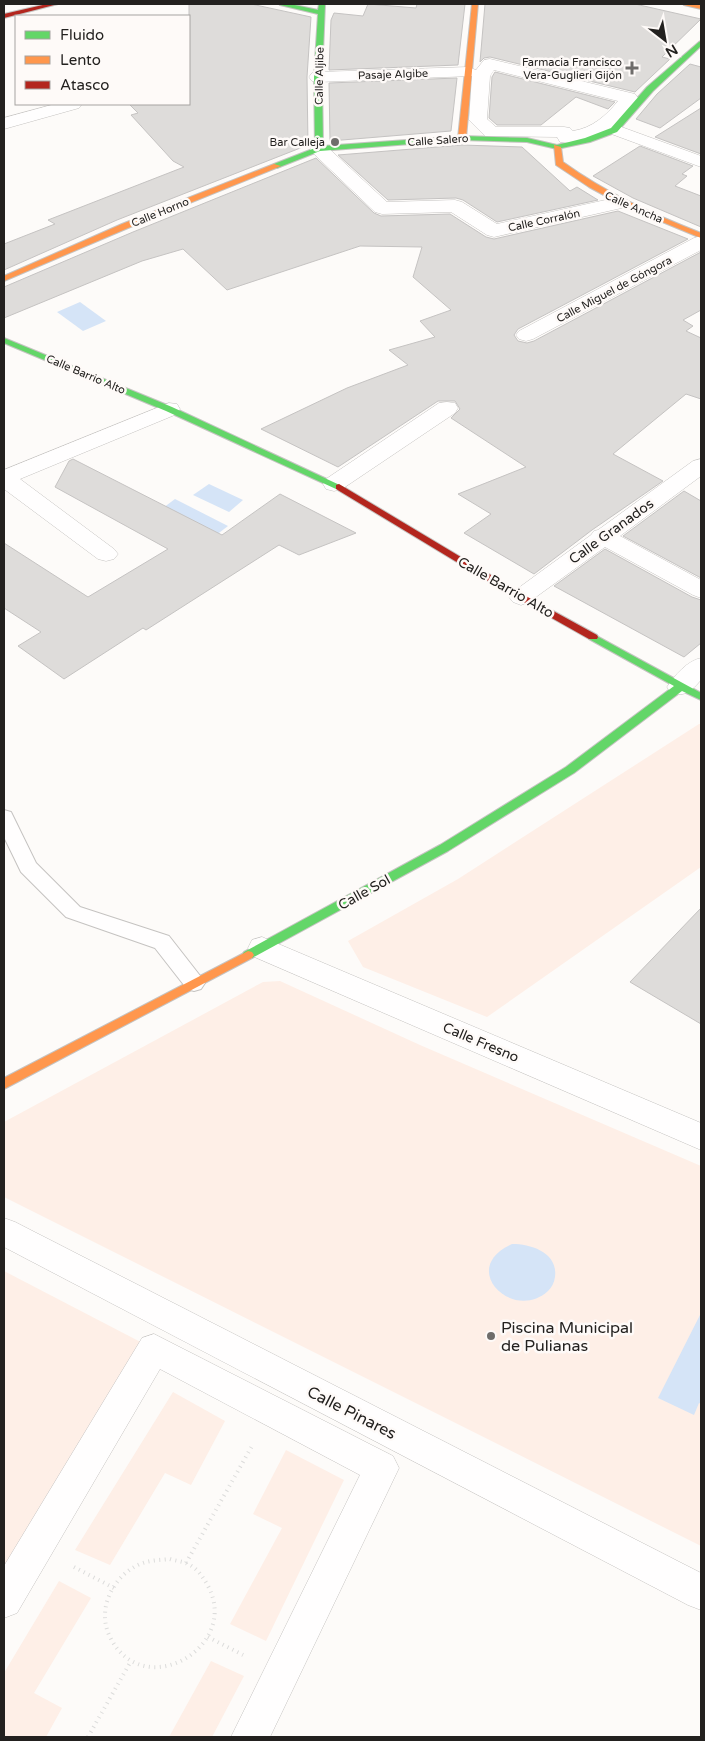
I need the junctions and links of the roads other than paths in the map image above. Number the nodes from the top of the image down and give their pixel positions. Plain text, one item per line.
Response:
1 (282, 4) edge
2 (475, 4) edge
3 (686, 4) edge
4 (46, 5) edge
5 (701, 7) edge
6 (321, 8) edge
7 (4, 16) edge
8 (701, 43) edge
9 (468, 72) junction
10 (318, 77) junction
11 (629, 98) joint
12 (70, 105) edge
13 (4, 124) edge
14 (614, 130) junction
15 (462, 138) junction
16 (557, 147) junction
17 (319, 149) junction
18 (701, 162) edge
19 (619, 203) junction
20 (701, 236) edge
21 (701, 242) edge
22 (4, 279) edge
23 (526, 335) dead end
24 (4, 340) edge
25 (447, 408) dead end
26 (169, 409) junction
27 (701, 466) edge
28 (4, 478) edge
29 (334, 484) junction
30 (602, 536) junction
31 (106, 554) dead end
32 (701, 590) edge
33 (521, 596) junction
34 (701, 666) edge
35 (691, 692) edge
36 (4, 817) edge
37 (262, 948) junction
38 (194, 983) junction
39 (4, 1084) edge
40 (701, 1137) edge
41 (4, 1232) edge
42 (701, 1592) edge
43 (4, 1600) edge
44 (250, 1737) edge

1 - 6 street
2 - 9 street
3 - 5 street
4 - 7 street
6 - 10 street, Calle Aljibe
8 - 14 street
9 - 10 street, Pasaje Algibe
9 - 15 street
10 - 17 street, Calle Aljibe
11 - 11 street
12 - 13 street
14 - 16 street
14 - 18 street
15 - 16 street, Calle Salero
15 - 17 street, Calle Salero
16 - 19 street, Calle Ancha
17 - 19 street, Calle Corralón
17 - 22 street, Calle Horno
19 - 20 street, Calle Ancha
21 - 23 street, Calle Miguel de Góngora
24 - 26 street, Calle Barrio Alto
25 - 29 street
26 - 28 street
26 - 29 street, Calle Barrio Alto
27 - 30 street, Calle Granados
28 - 31 street
29 - 33 street, Calle Barrio Alto
30 - 32 street
30 - 33 street, Calle Granados
33 - 35 street, Calle Barrio Alto
34 - 35 street, Calle Sol
35 - 37 street, Calle Sol
36 - 38 lane
37 - 38 street, Calle Sol
37 - 40 street, Calle Fresno
38 - 39 street, Calle Sol
41 - 42 street, Calle Pinares
43 - 44 street

